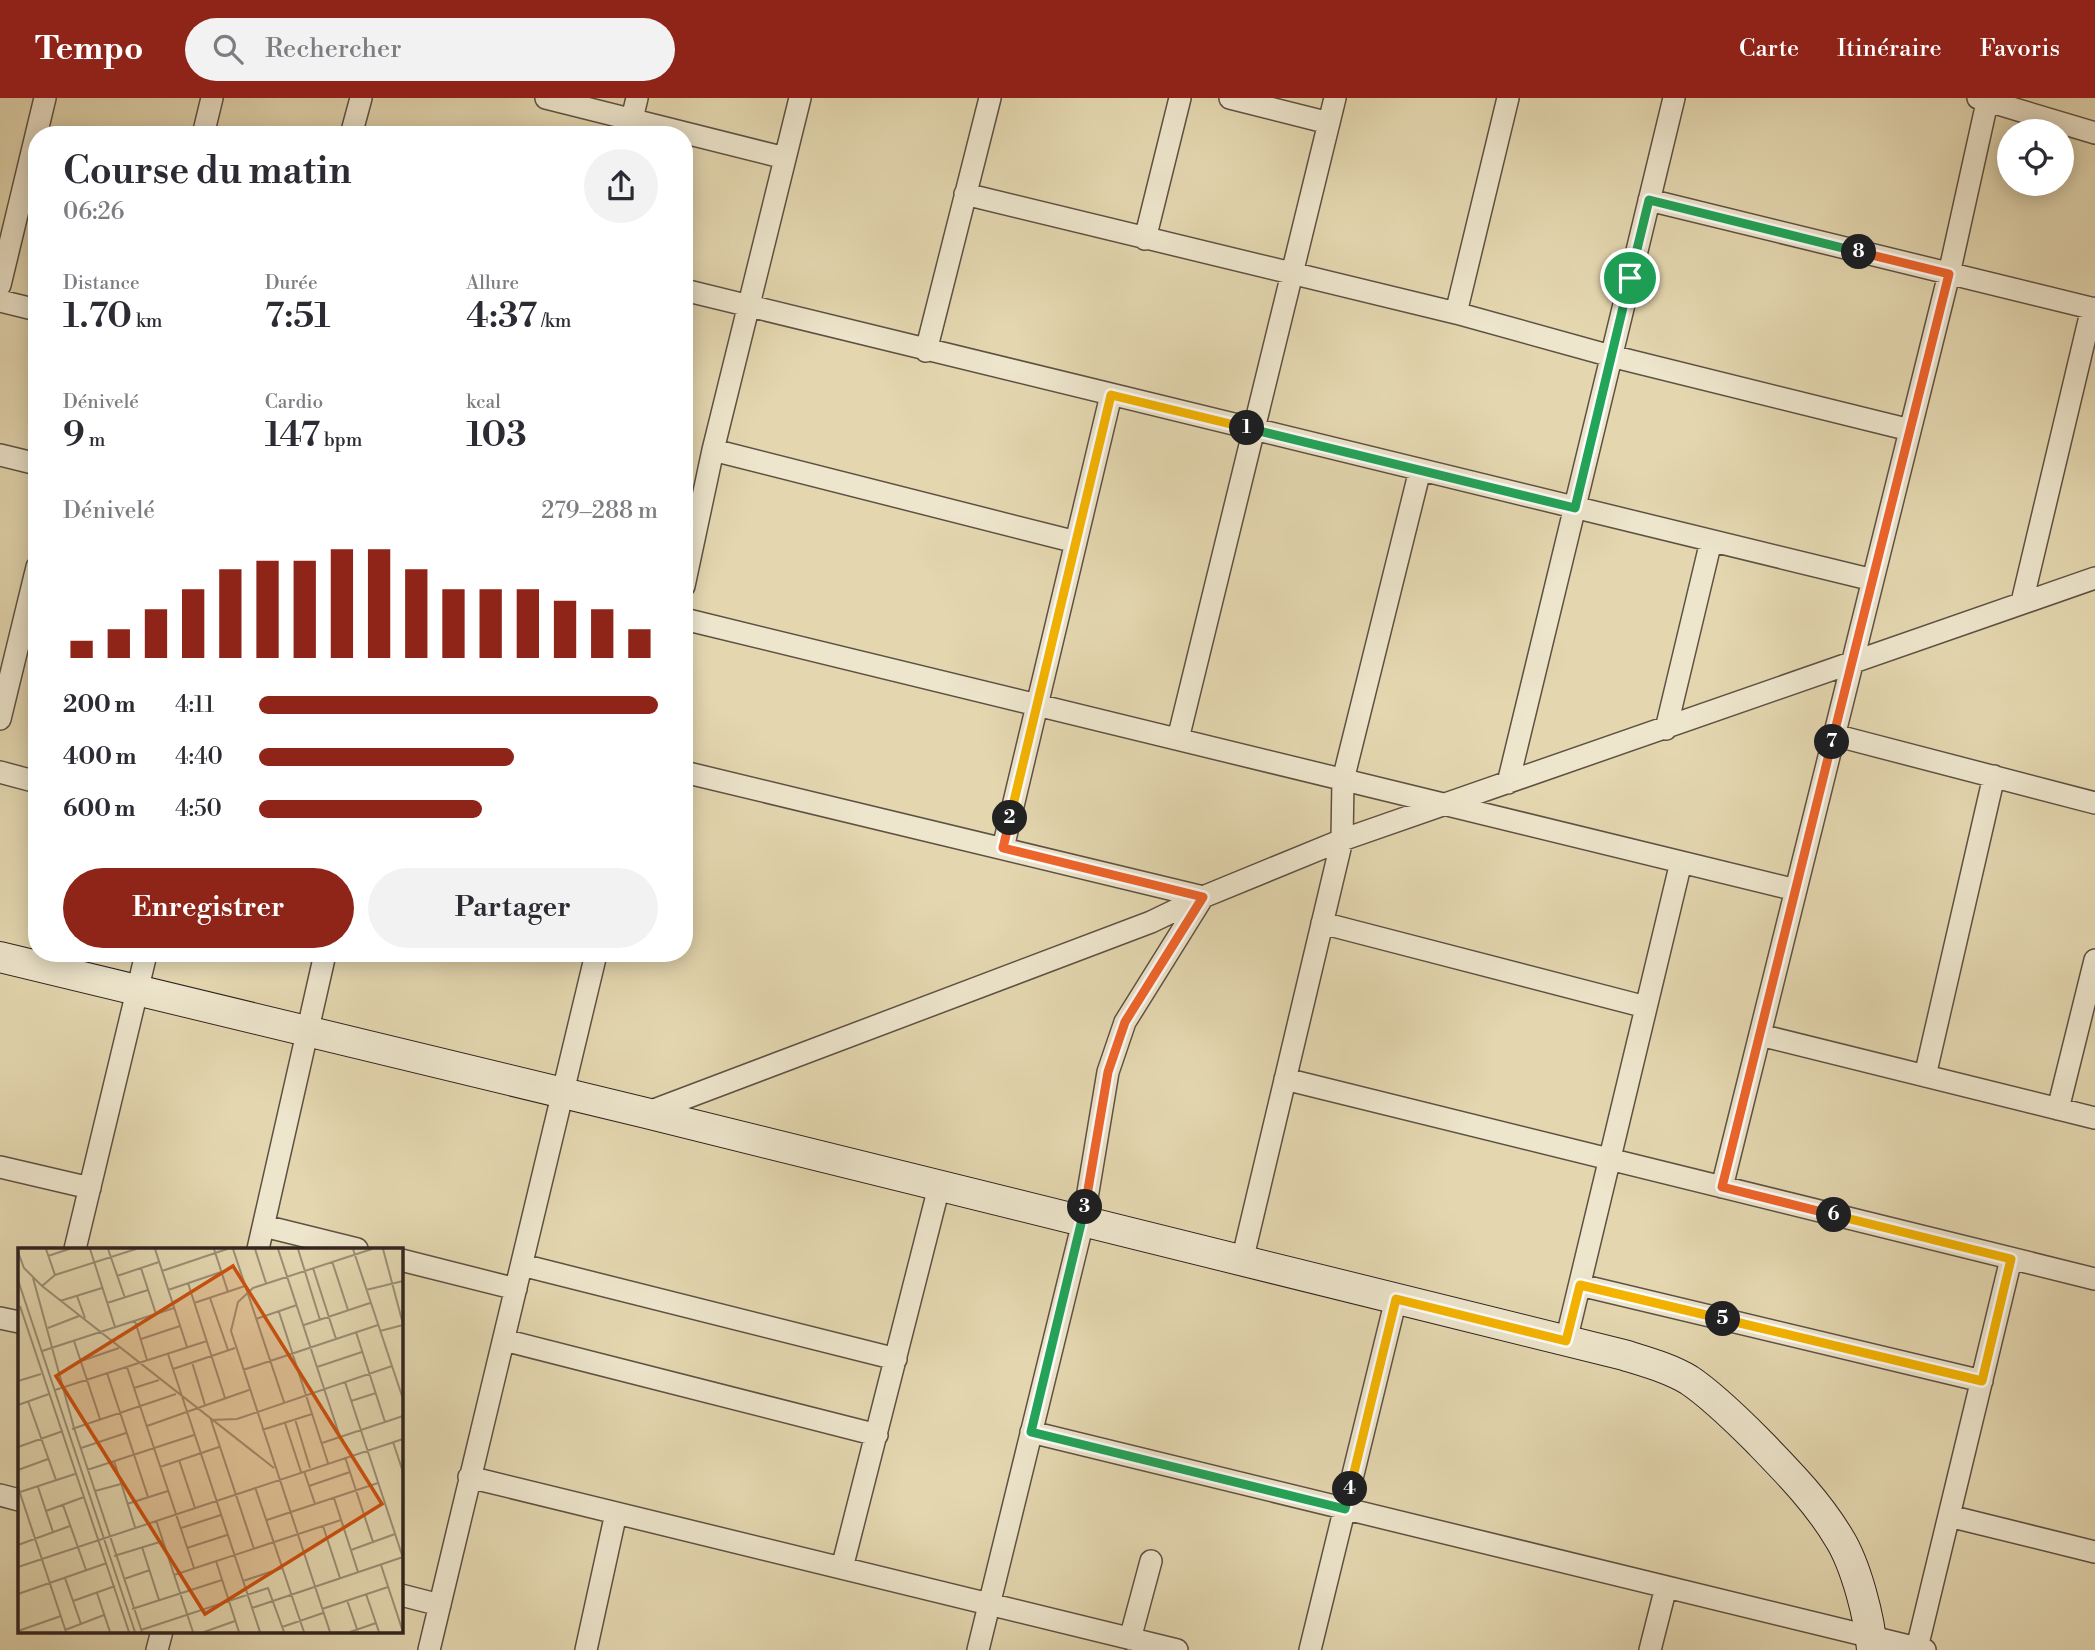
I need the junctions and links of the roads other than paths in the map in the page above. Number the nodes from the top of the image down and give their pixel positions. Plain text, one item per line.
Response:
1 (45, 98) edge
2 (212, 98) edge
3 (360, 98) edge
4 (546, 98) edge
5 (800, 98) edge
6 (990, 98) edge
7 (1180, 98) edge
8 (1230, 98) edge
9 (1335, 98) edge
10 (1508, 98) edge
11 (1674, 98) edge
12 (1985, 99) edge
13 (635, 108) edge
14 (1329, 123) junction
15 (38, 126) edge
16 (205, 126) edge
17 (353, 126) edge
18 (689, 126) edge
19 (693, 127) edge
20 (2095, 133) edge
21 (785, 158) junction
22 (28, 169) edge
23 (965, 194) junction
24 (1649, 200) junction
25 (1145, 239) junction
26 (1949, 274) junction
27 (1292, 275) junction
28 (0, 285) edge
29 (693, 292) edge
30 (0, 301) edge
31 (748, 305) junction
32 (28, 308) edge
33 (2093, 308) edge
34 (1456, 313) junction
35 (926, 351) junction
36 (1611, 356) junction
37 (1111, 395) junction
38 (1254, 430) junction
39 (1910, 430) junction
40 (713, 450) junction
41 (0, 455) edge
42 (28, 462) edge
43 (1420, 470) junction
44 (1575, 508) junction
45 (1711, 541) junction
46 (1076, 542) junction
47 (693, 544) edge
48 (2095, 578) edge
49 (1873, 580) junction
50 (2022, 602) junction
51 (28, 604) edge
52 (693, 621) edge
53 (1852, 664) junction
54 (1037, 705) junction
55 (0, 719) edge
56 (1666, 729) junction
57 (1834, 735) junction
58 (1178, 739) junction
59 (0, 772) edge
60 (693, 774) edge
61 (1994, 776) junction
62 (28, 780) edge
63 (1343, 780) junction
64 (1508, 783) junction
65 (2095, 803) edge
66 (1444, 804) junction
67 (1342, 840) junction
68 (1003, 848) junction
69 (1681, 862) junction
70 (1796, 890) junction
71 (1203, 897) junction
72 (1322, 923) junction
73 (0, 957) edge
74 (144, 962) edge
75 (323, 962) edge
76 (594, 962) edge
77 (2094, 969) edge
78 (137, 989) junction
79 (1646, 1007) junction
80 (306, 1032) junction
81 (1760, 1035) junction
82 (1925, 1076) junction
83 (1285, 1079) junction
84 (562, 1095) junction
85 (2057, 1109) junction
86 (646, 1113) junction
87 (2095, 1118) edge
88 (1610, 1159) junction
89 (0, 1167) edge
90 (939, 1187) junction
91 (1722, 1187) junction
92 (90, 1188) junction
93 (1083, 1222) junction
94 (264, 1226) junction
95 (75, 1248) edge
96 (258, 1248) edge
97 (353, 1248) edge
98 (2011, 1259) junction
99 (1242, 1261) junction
100 (402, 1262) edge
101 (522, 1265) junction
102 (2095, 1279) edge
103 (1580, 1285) junction
104 (516, 1289) junction
105 (1396, 1299) junction
106 (0, 1318) edge
107 (18, 1322) edge
108 (504, 1340) junction
109 (1566, 1341) junction
110 (896, 1359) junction
111 (1982, 1381) junction
112 (1031, 1432) junction
113 (877, 1435) junction
114 (469, 1476) junction
115 (0, 1495) edge
116 (18, 1500) edge
117 (1345, 1509) junction
118 (616, 1513) junction
119 (1949, 1516) junction
120 (2095, 1552) edge
121 (1151, 1561) dead end
122 (842, 1568) junction
123 (1666, 1587) junction
124 (402, 1595) edge
125 (988, 1604) junction
126 (440, 1605) junction
127 (162, 1632) edge
128 (1130, 1639) junction
129 (1872, 1643) edge
130 (1921, 1649) edge
131 (157, 1650) edge
132 (429, 1650) edge
133 (586, 1650) edge
134 (978, 1650) edge
135 (1177, 1650) edge
136 (1310, 1650) edge
137 (1650, 1650) edge

1 - 15 street
2 - 16 street
3 - 17 street
4 - 13 street
5 - 21 street
6 - 23 street
7 - 25 street
8 - 14 street
9 - 14 street
10 - 34 street
11 - 24 street
12 - 20 street
12 - 26 street
13 - 18 street
14 - 27 street
19 - 21 street
21 - 31 street
22 - 28 street
23 - 25 street
23 - 35 street
24 - 26 street
24 - 36 street
25 - 27 street
26 - 33 street
26 - 39 street
27 - 34 street
27 - 38 street
29 - 31 street
30 - 32 street
31 - 35 street
31 - 40 street
33 - 50 street
34 - 36 street
35 - 37 street
36 - 39 street
36 - 44 street
37 - 38 street
37 - 46 street
38 - 43 street
38 - 58 street
39 - 49 street
40 - 46 street
40 - 47 street
41 - 42 street
43 - 44 street
43 - 63 street
44 - 45 street
44 - 64 street
45 - 49 street
45 - 56 street
46 - 54 street
48 - 50 street
49 - 53 street
50 - 53 street
51 - 55 street
52 - 54 street
53 - 56 street
53 - 57 street
54 - 58 street
54 - 68 street
56 - 64 street
57 - 61 street
57 - 70 street
58 - 63 street
59 - 62 street
60 - 68 street
61 - 65 street
61 - 82 street
63 - 66 street
63 - 67 street
64 - 66 street
66 - 67 street
66 - 69 street
67 - 71 street
67 - 72 street
68 - 71 street
69 - 70 street
69 - 79 street
70 - 81 street
71 - 86 street
71 - 93 street
72 - 79 street
72 - 83 street
73 - 78 street
74 - 78 street
75 - 80 street
76 - 84 street
77 - 85 street
78 - 80 street
78 - 92 street
79 - 88 street
80 - 84 street
80 - 94 street
81 - 82 street
81 - 91 street
82 - 85 street
83 - 88 street
83 - 99 street
84 - 86 street
84 - 101 street
85 - 87 street
86 - 90 street
88 - 91 street
88 - 103 street
89 - 92 street
90 - 93 street
90 - 110 street
91 - 98 street
92 - 95 street
93 - 99 street
93 - 112 street
94 - 96 street
94 - 97 street
98 - 102 street
98 - 111 street
99 - 105 street
100 - 104 street
101 - 104 street
101 - 110 street
103 - 109 street
103 - 111 street
104 - 108 street
105 - 109 street
105 - 117 street
106 - 107 street
108 - 113 street
108 - 114 street
109 - 129 street
110 - 113 street
111 - 119 street
112 - 117 street
112 - 125 street
113 - 122 street
114 - 118 street
114 - 126 street
115 - 116 street
117 - 123 street
117 - 136 street
118 - 122 street
118 - 133 street
119 - 120 street
119 - 130 street
121 - 128 street
122 - 125 street
123 - 129 street
123 - 137 street
124 - 126 street
125 - 128 street
125 - 134 street
126 - 132 street
127 - 131 street
128 - 135 street
129 - 130 street

